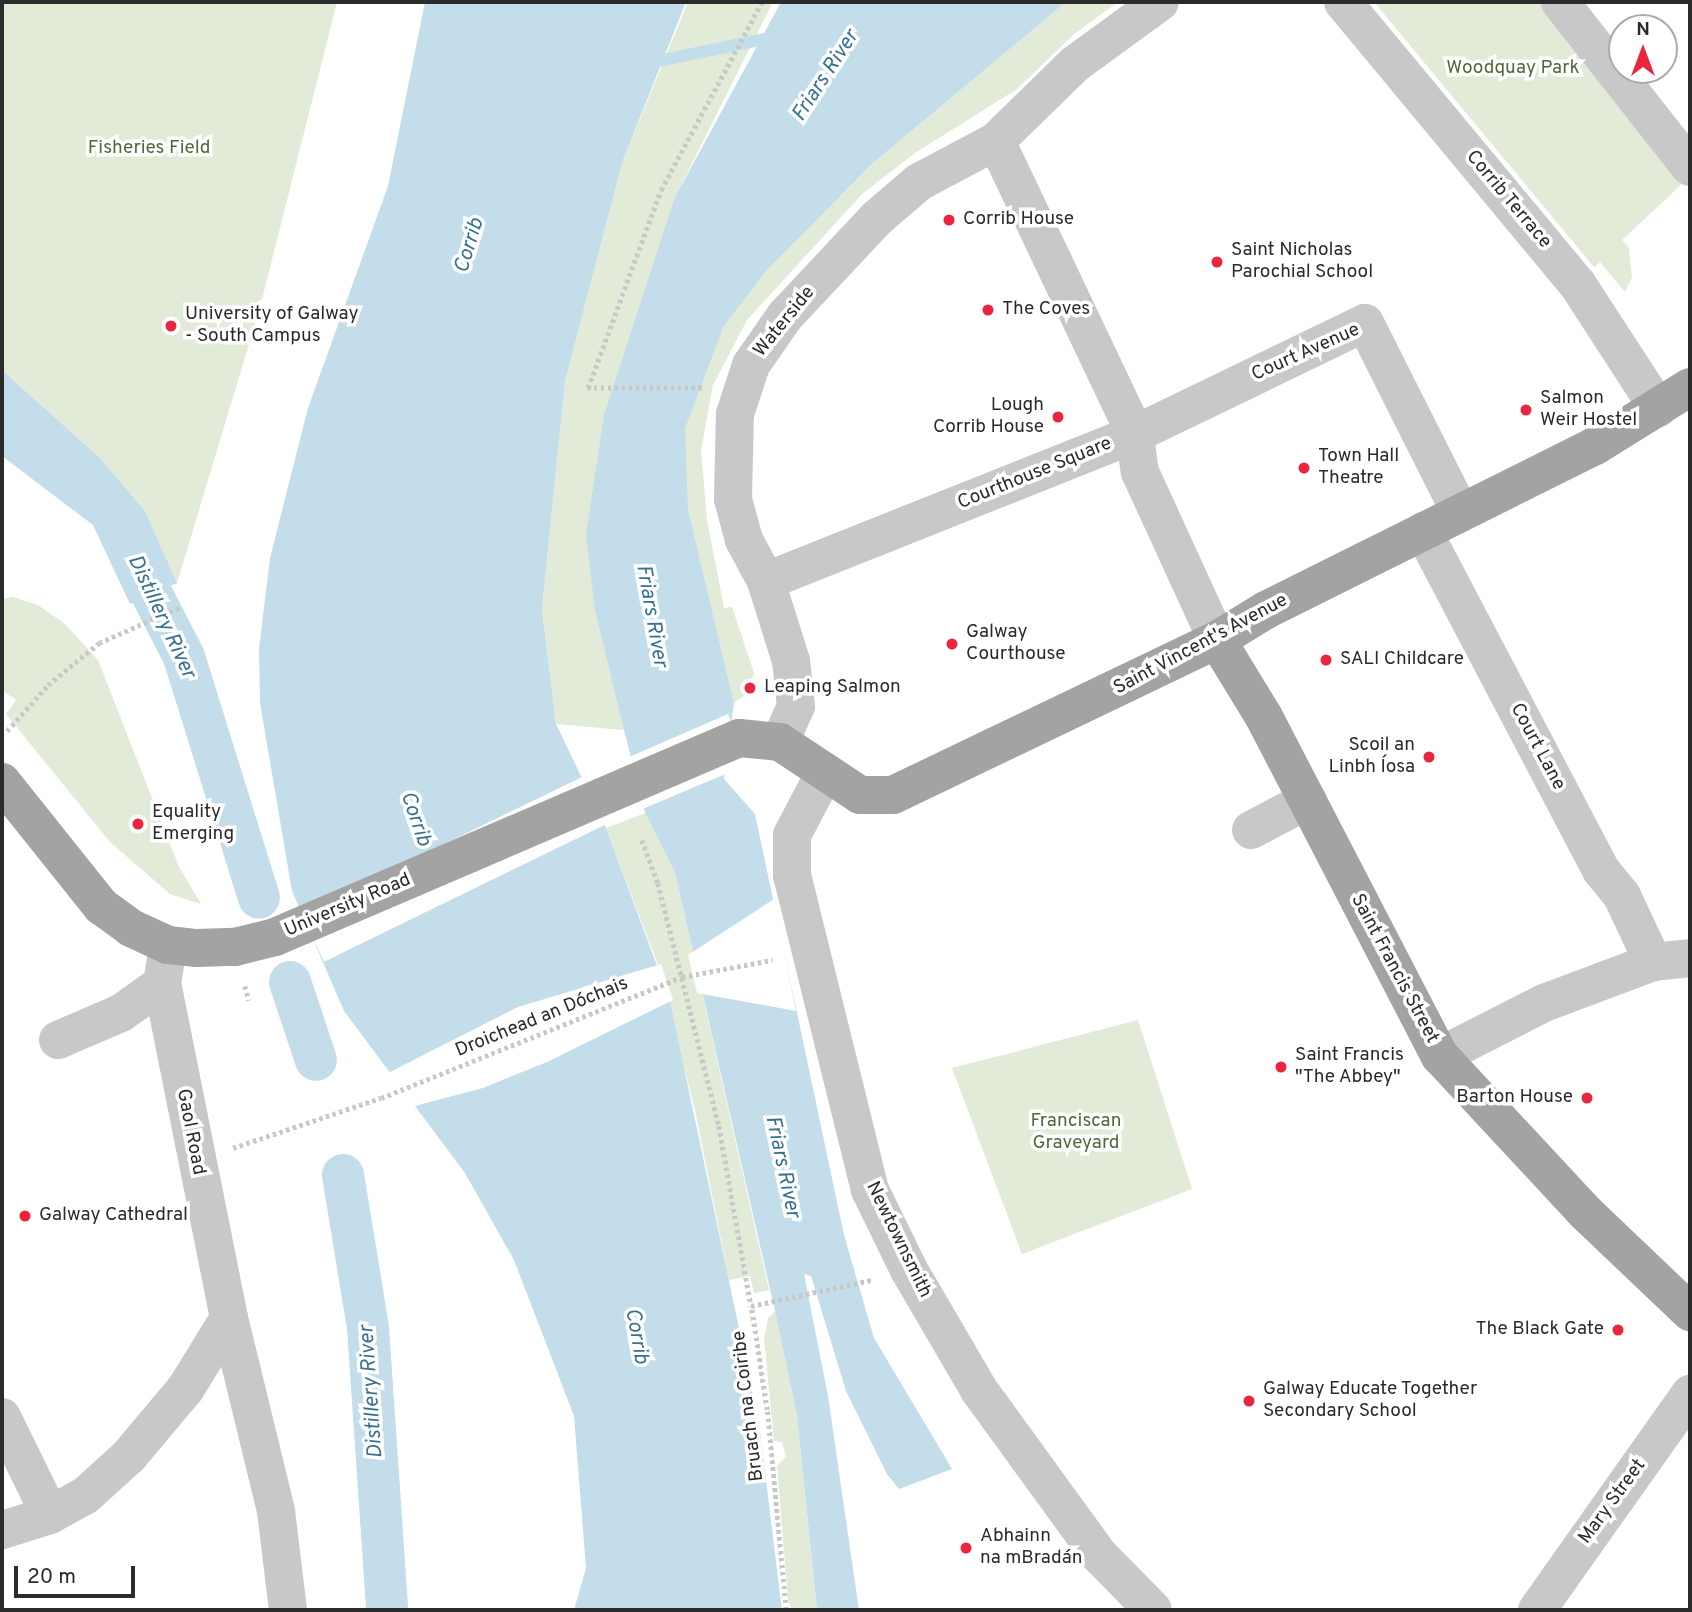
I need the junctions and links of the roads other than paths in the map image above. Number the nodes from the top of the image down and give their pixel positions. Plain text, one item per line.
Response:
1 (1160, 2) edge
2 (1343, 2) edge
3 (1560, 2) edge
4 (996, 141) junction
5 (1690, 167) edge
6 (1690, 387) edge
7 (1658, 408) junction
8 (1135, 434) junction
9 (1460, 512) junction
10 (1423, 531) junction
11 (766, 581) junction
12 (1217, 640) junction
13 (780, 741) junction
14 (825, 772) junction
15 (2, 782) edge
16 (1308, 800) junction
17 (1251, 830) dead end
18 (167, 945) junction
19 (1690, 958) edge
20 (1653, 962) junction
21 (162, 984) junction
22 (58, 1040) dead end
23 (1440, 1056) junction
24 (1690, 1312) edge
25 (229, 1318) junction
26 (1690, 1394) edge
27 (2, 1417) edge
28 (50, 1515) junction
29 (2, 1530) edge
30 (288, 1610) edge
31 (1153, 1610) edge
32 (1537, 1610) edge

1 - 4 street, Waterside
2 - 7 street, Corrib Terrace
3 - 5 street
4 - 8 street
4 - 11 street, Waterside
6 - 7 main road, Saint Vincent's Avenue
7 - 9 main road, Saint Vincent's Avenue
8 - 9 street, Court Avenue
8 - 11 street, Courthouse Square
8 - 12 street, Courthouse Square
9 - 10 main road, Saint Vincent's Avenue
10 - 12 main road, Saint Vincent's Avenue
10 - 20 street, Court Lane
11 - 13 street, Waterside
12 - 14 main road, Saint Vincent's Avenue
12 - 16 main road, Saint Francis Street
13 - 14 main road, Saint Vincent's Avenue
13 - 18 main road, University Road
14 - 31 street, Newtownsmith
15 - 18 main road, University Road
16 - 17 street
16 - 23 main road, Saint Francis Street
18 - 21 street, Gaol Road
19 - 20 street
20 - 23 street
21 - 22 street
21 - 25 street, Gaol Road
23 - 24 main road, Saint Francis Street
25 - 28 street
25 - 30 street, Gaol Road
26 - 32 street, Mary Street
27 - 28 street
28 - 29 street

